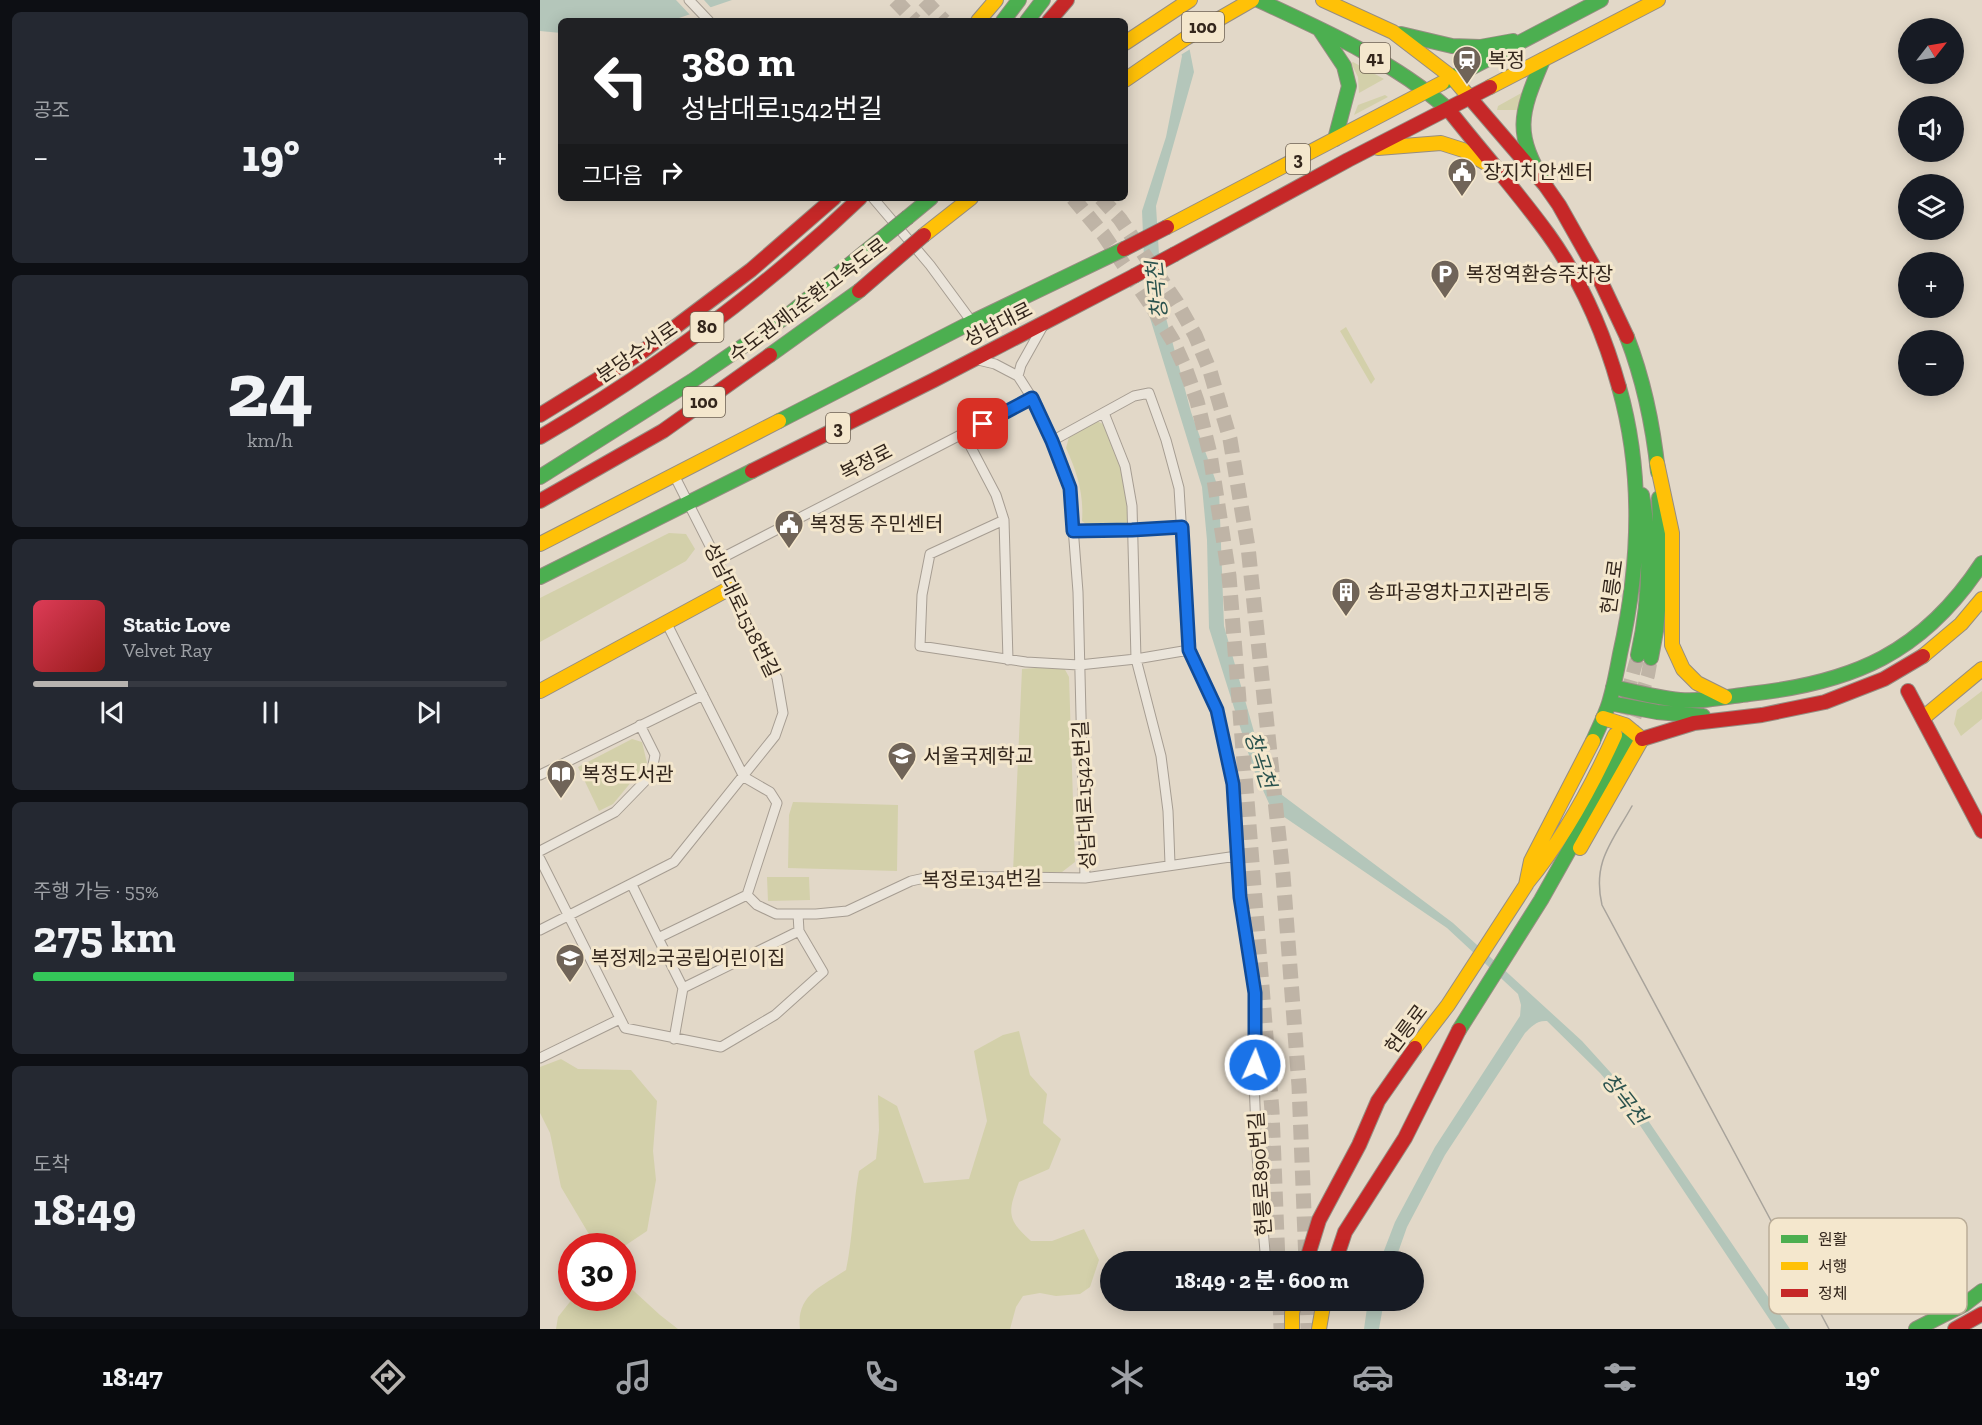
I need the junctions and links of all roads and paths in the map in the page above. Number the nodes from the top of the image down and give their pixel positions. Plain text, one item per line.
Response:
1 (689, 0) edge
2 (996, 0) edge
3 (1020, 0) edge
4 (1043, 0) edge
5 (1067, 0) edge
6 (1190, 0) edge
7 (1252, 0) edge
8 (1258, 0) edge
9 (1323, 0) edge
10 (1601, 0) edge
11 (1658, 0) edge
12 (706, 18) edge
13 (981, 18) edge
14 (1005, 18) edge
15 (1029, 18) edge
16 (1052, 18) edge
17 (1320, 30) junction
18 (1393, 32) junction
19 (1528, 39) junction
20 (1128, 41) edge
21 (1544, 60) junction
22 (1128, 78) edge
23 (1453, 78) junction
24 (1428, 90) junction
25 (1470, 98) junction
26 (1448, 109) junction
27 (1335, 139) junction
28 (1369, 149) junction
29 (1496, 169) junction
30 (1546, 186) junction
31 (825, 201) edge
32 (831, 201) edge
33 (857, 201) edge
34 (868, 201) edge
35 (875, 201) edge
36 (928, 201) edge
37 (967, 201) edge
38 (806, 224) junction
39 (818, 239) junction
40 (972, 322) junction
41 (1045, 322) junction
42 (973, 359) junction
43 (1018, 376) junction
44 (1032, 398) junction
45 (1104, 413) junction
46 (540, 415) edge
47 (964, 434) junction
48 (540, 437) edge
49 (1052, 441) junction
50 (1635, 461) junction
51 (1657, 463) junction
52 (674, 475) junction
53 (540, 477) edge
54 (540, 501) edge
55 (688, 502) junction
56 (1004, 520) junction
57 (1182, 527) junction
58 (1132, 530) junction
59 (1073, 531) junction
60 (540, 544) edge
61 (718, 560) junction
62 (1982, 564) edge
63 (540, 577) edge
64 (732, 587) junction
65 (1982, 599) edge
66 (666, 622) junction
67 (1189, 650) junction
68 (1136, 659) junction
69 (1008, 660) junction
70 (1079, 665) junction
71 (1982, 669) edge
72 (1614, 687) junction
73 (540, 691) edge
74 (1908, 691) dead end
75 (703, 695) junction
76 (1726, 697) junction
77 (1609, 703) junction
78 (1603, 718) junction
79 (1725, 718) junction
80 (1923, 718) junction
81 (640, 725) junction
82 (1642, 739) junction
83 (540, 776) edge
84 (744, 777) junction
85 (1982, 831) edge
86 (540, 851) edge
87 (1237, 856) junction
88 (540, 859) edge
89 (1170, 864) junction
90 (1085, 878) junction
91 (632, 885) junction
92 (1526, 885) junction
93 (747, 895) junction
94 (1541, 900) junction
95 (798, 914) junction
96 (569, 916) junction
97 (540, 930) edge
98 (800, 931) junction
99 (658, 938) junction
100 (683, 988) junction
101 (620, 1019) junction
102 (674, 1039) junction
103 (540, 1058) edge
104 (1266, 1251) edge
105 (1309, 1251) edge
106 (1339, 1251) edge
107 (1982, 1291) edge
108 (1967, 1302) edge
109 (1292, 1311) edge
110 (1322, 1311) edge
111 (1945, 1314) edge
112 (1982, 1314) edge
113 (1292, 1329) edge
114 (1319, 1329) edge
115 (1916, 1329) edge
116 (1955, 1329) edge

1 - 12 street
2 - 13 main road
3 - 14 main road
4 - 15 main road
5 - 16 main road
6 - 20 main road, 100
7 - 22 main road, 100
8 - 17 main road, 헌릉로 / 41
9 - 18 main road, 41
10 - 19 main road, 3
11 - 21 main road, 3
17 - 24 main road, 헌릉로 / 41
17 - 27 main road
18 - 19 main road
18 - 23 main road, 41
19 - 23 main road, 3
21 - 25 main road, 3
21 - 30 main road
23 - 24 main road, 성남대로 / 3
23 - 25 main road
24 - 26 main road, 헌릉로
24 - 27 main road, 성남대로 / 3
25 - 26 main road, 성남대로 / 3
25 - 30 main road
26 - 28 main road, 성남대로 / 3
26 - 29 main road, 헌릉로
27 - 40 main road, 성남대로 / 3, bridge
28 - 29 main road
28 - 41 main road, 성남대로 / 3, bridge
29 - 50 main road, 헌릉로
30 - 51 main road
31 - 38 main road
32 - 38 main road, 분당수서로 / 80
33 - 39 main road, 분당수서로 / 80
34 - 39 main road
35 - 40 street
36 - 53 main road, 수도권제1순환고속도로 / 100, bridge
37 - 54 main road, 수도권제1순환고속도로 / 100, bridge
38 - 46 main road, 분당수서로 / 80
39 - 48 main road, 분당수서로 / 80
40 - 52 main road, 성남대로 / 3
41 - 42 main road, 성남대로 / 3
41 - 43 street
42 - 43 street
42 - 55 main road, 성남대로 / 3
43 - 44 street, 성남대로1542번길
44 - 47 street, 복정로
44 - 49 street, 성남대로1542번길
45 - 49 street, 헌릉로890번길
45 - 57 street, 헌릉로890번길
45 - 58 street
47 - 56 street
47 - 61 street, 복정로
49 - 59 street, 성남대로1542번길
50 - 51 main road
50 - 72 main road, 헌릉로
51 - 76 main road
52 - 55 street, 성남대로1518번길
52 - 60 main road, 성남대로 / 3
55 - 61 street, 성남대로1518번길
55 - 63 main road, 성남대로 / 3
56 - 69 street
56 - 69 street
57 - 58 street
57 - 67 street, 헌릉로890번길
58 - 59 street
58 - 68 street
59 - 70 street, 성남대로1542번길
61 - 64 street, 성남대로1518번길
62 - 76 main road
64 - 66 main road
64 - 84 street, 성남대로1518번길
65 - 79 main road
66 - 73 main road
66 - 75 street
67 - 68 street
67 - 87 street, 헌릉로890번길
68 - 70 street
68 - 89 street
69 - 70 street
70 - 90 street, 성남대로1542번길
71 - 80 main road
72 - 76 main road
72 - 77 main road, 헌릉로
74 - 80 main road
75 - 81 street
75 - 84 street
77 - 78 main road, 헌릉로
77 - 79 main road
78 - 82 main road
78 - 92 main road, 헌릉로
79 - 82 main road
80 - 85 main road
81 - 83 street
81 - 86 street
82 - 94 main road
84 - 91 street, 성남대로1518번길
84 - 93 street
87 - 89 street, 성남대로1542번길
87 - 104 street, 헌릉로890번길
88 - 96 street
89 - 90 street, 성남대로1542번길
90 - 95 street, 복정로134번길
91 - 96 street, 성남대로1518번길
91 - 99 street
92 - 94 main road
92 - 105 main road, 헌릉로
93 - 95 street, 복정로134번길
93 - 99 street
94 - 106 main road
95 - 98 street
96 - 97 street, 성남대로1518번길
96 - 101 street
98 - 100 street
98 - 102 street
99 - 100 street
100 - 102 street
101 - 102 street
101 - 103 street
107 - 108 main road
109 - 113 main road
110 - 114 main road
111 - 115 main road
112 - 116 main road

